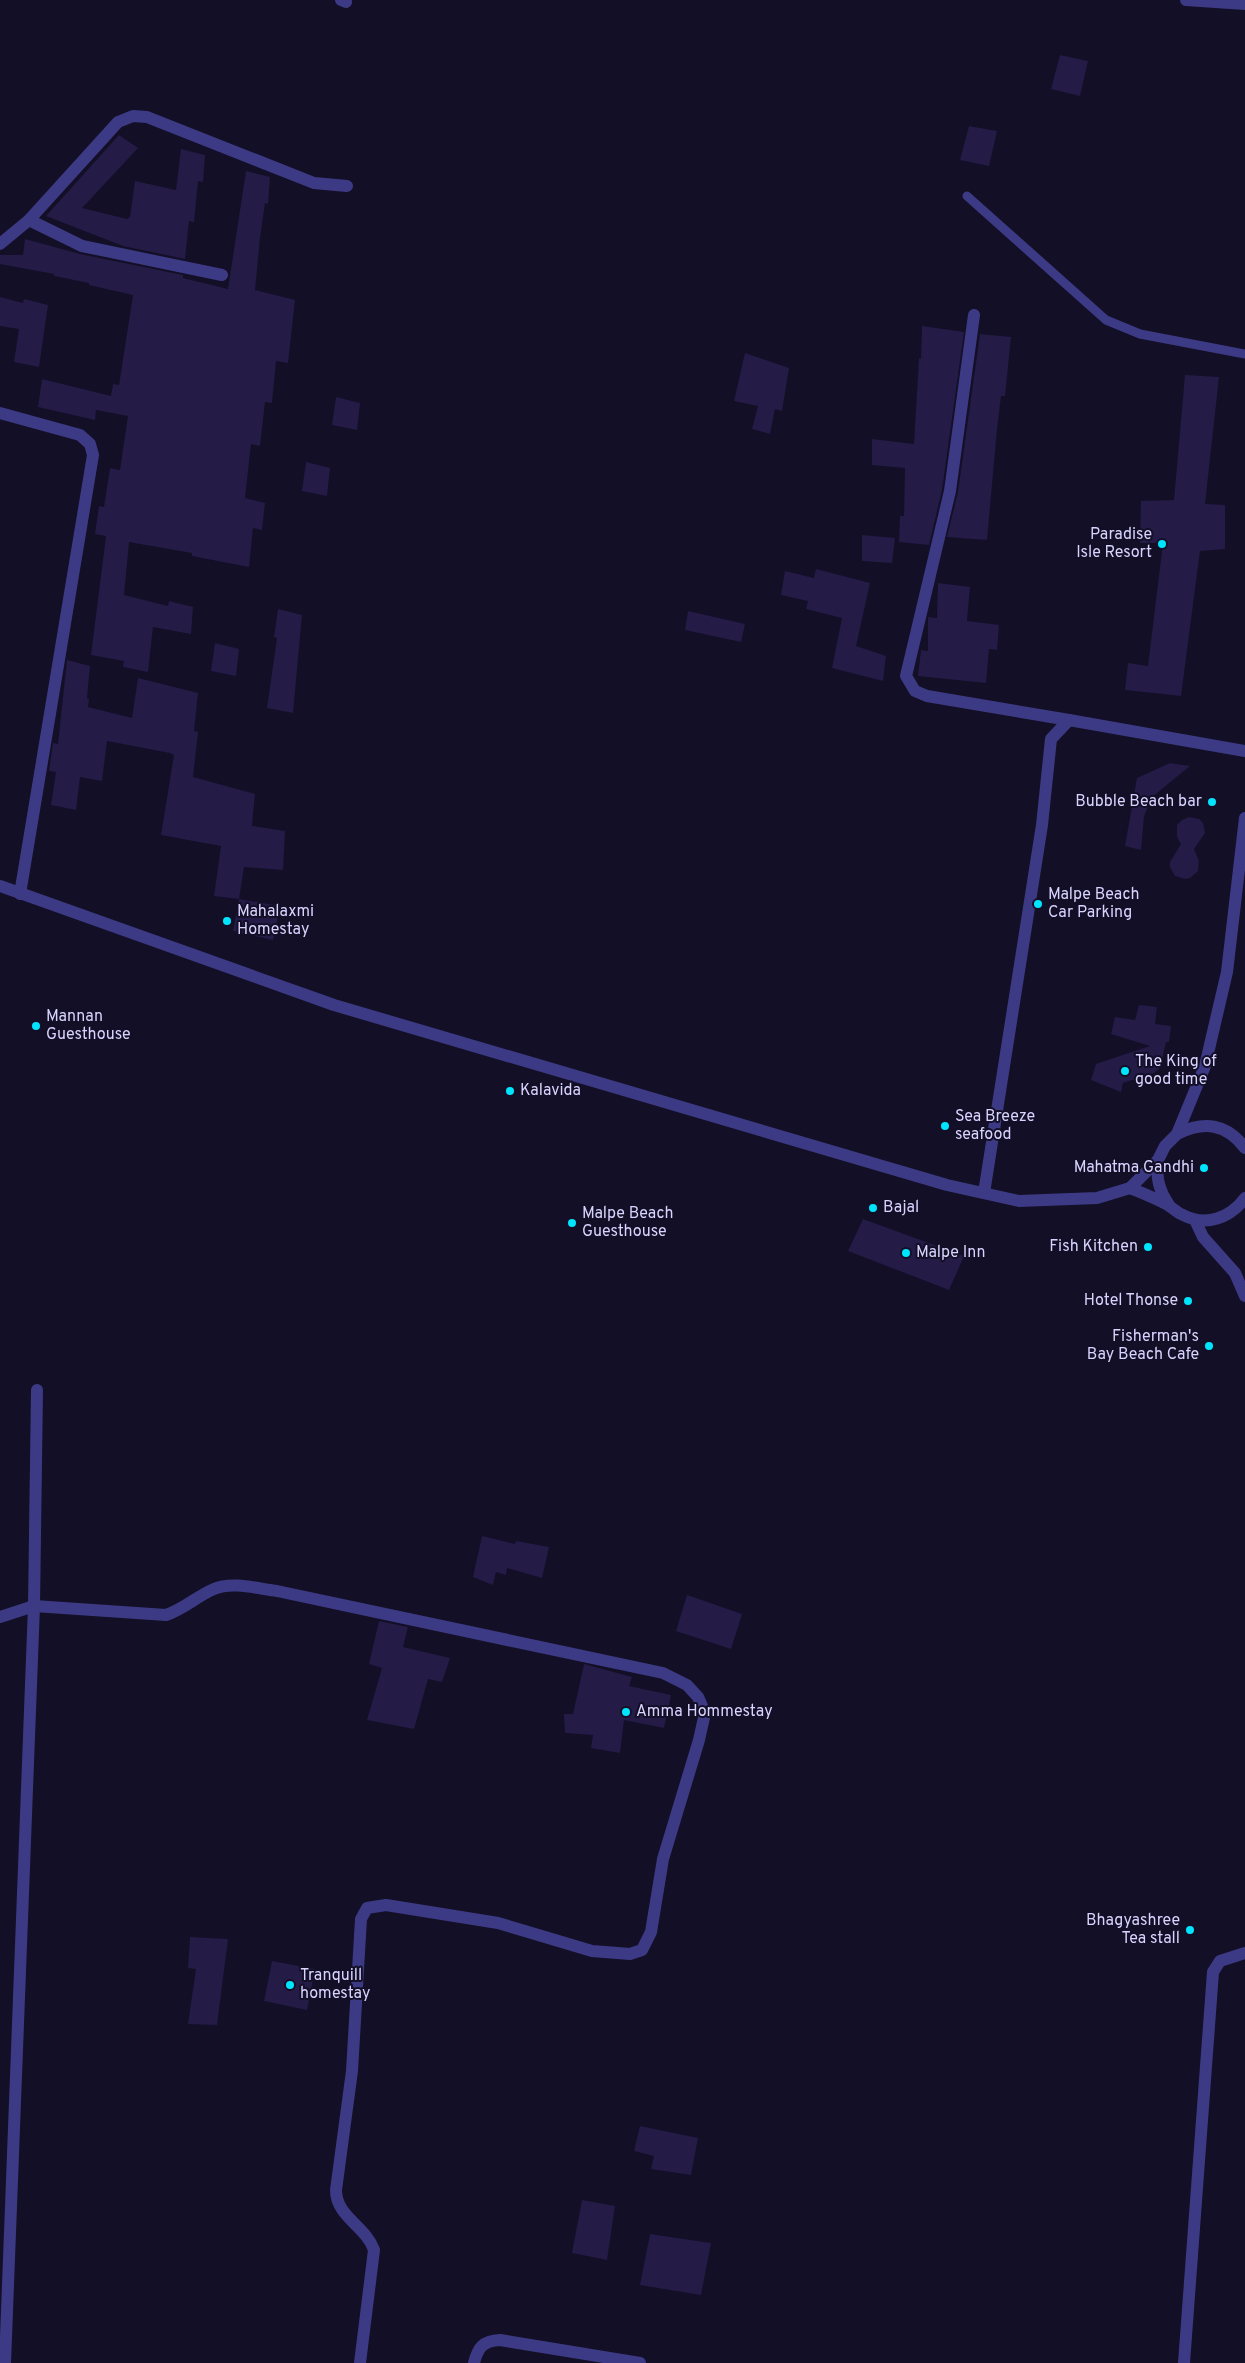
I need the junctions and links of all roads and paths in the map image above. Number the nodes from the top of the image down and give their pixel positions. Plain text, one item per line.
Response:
1 (1186, 0) edge
2 (1245, 4) edge
3 (346, 186) dead end
4 (966, 196) dead end
5 (29, 220) junction
6 (0, 244) edge
7 (222, 275) dead end
8 (974, 315) dead end
9 (1245, 354) edge
10 (0, 413) edge
11 (1069, 720) junction
12 (1245, 751) edge
13 (1245, 818) edge
14 (0, 886) edge
15 (20, 894) junction
16 (1177, 1134) junction
17 (1245, 1148) edge
18 (1158, 1160) junction
19 (1130, 1188) junction
20 (984, 1193) junction
21 (1245, 1198) edge
22 (1169, 1205) junction
23 (1196, 1220) junction
24 (1245, 1296) edge
25 (37, 1390) dead end
26 (34, 1606) junction
27 (0, 1617) edge
28 (1245, 1953) edge
29 (5, 2363) edge
30 (360, 2363) edge
31 (474, 2363) edge
32 (640, 2363) edge
33 (1184, 2363) edge

1 - 2 street
3 - 5 street
4 - 9 lane
5 - 6 street
5 - 7 street
8 - 11 street
10 - 15 street
11 - 12 street
11 - 20 street
13 - 16 street
14 - 15 street
15 - 20 street
16 - 17 street
16 - 18 street
18 - 19 street
18 - 22 street
19 - 20 street
19 - 22 street
21 - 23 street
22 - 23 street
23 - 24 street
25 - 26 street
26 - 27 street
26 - 29 street
26 - 30 street
28 - 33 street
31 - 32 street

